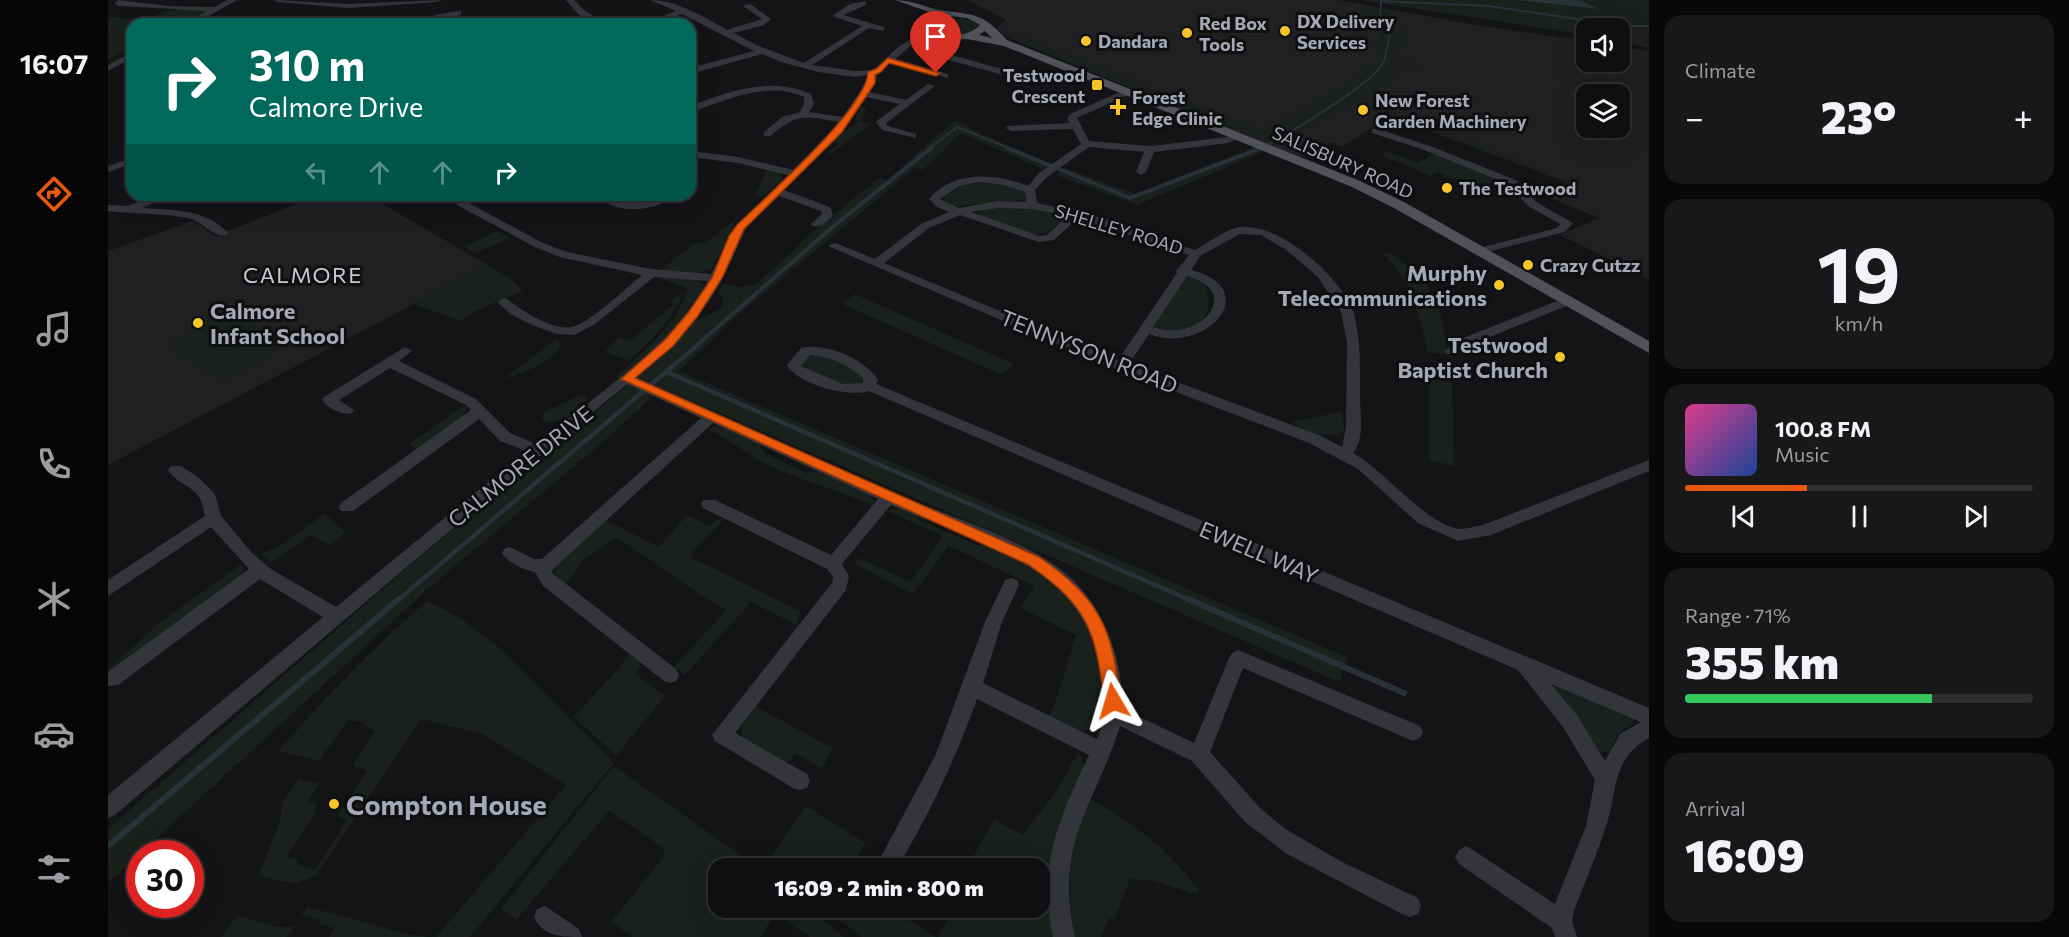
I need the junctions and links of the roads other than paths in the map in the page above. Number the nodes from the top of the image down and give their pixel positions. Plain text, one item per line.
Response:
1 (193, 0) edge
2 (233, 0) edge
3 (278, 0) edge
4 (437, 0) edge
5 (570, 0) edge
6 (654, 0) edge
7 (842, 0) edge
8 (900, 0) edge
9 (120, 2) edge
10 (108, 3) edge
11 (863, 3) dead end
12 (747, 6) dead end
13 (852, 6) junction
14 (915, 6) junction
15 (181, 7) junction
16 (217, 9) junction
17 (684, 11) junction
18 (458, 13) dead end
19 (947, 15) junction
20 (200, 18) edge
21 (433, 18) edge
22 (592, 18) edge
23 (664, 18) edge
24 (924, 25) junction
25 (867, 26) junction
26 (984, 26) junction
27 (881, 29) dead end
28 (728, 32) junction
29 (961, 37) junction
30 (912, 43) junction
31 (1006, 43) junction
32 (762, 51) junction
33 (941, 55) dead end
34 (126, 58) edge
35 (888, 60) junction
36 (967, 61) junction
37 (804, 66) junction
38 (108, 68) edge
39 (696, 69) edge
40 (870, 74) junction
41 (1016, 79) junction
42 (938, 81) junction
43 (1007, 84) dead end
44 (1030, 84) dead end
45 (1126, 92) junction
46 (865, 94) junction
47 (907, 103) junction
48 (696, 107) edge
49 (802, 114) junction
50 (847, 120) junction
51 (1075, 126) junction
52 (1011, 128) dead end
53 (895, 131) junction
54 (1375, 131) dead end
55 (768, 135) dead end
56 (913, 136) dead end
57 (1238, 136) junction
58 (884, 139) dead end
59 (1087, 144) junction
60 (1150, 149) junction
61 (696, 158) edge
62 (126, 162) edge
63 (109, 163) edge
64 (1141, 172) dead end
65 (795, 173) junction
66 (1030, 190) junction
67 (776, 191) junction
68 (151, 201) edge
69 (609, 201) dead end
70 (662, 201) edge
71 (461, 203) dead end
72 (488, 204) dead end
73 (1032, 205) junction
74 (108, 208) edge
75 (125, 210) junction
76 (475, 210) junction
77 (958, 212) junction
78 (1076, 214) junction
79 (817, 224) dead end
80 (222, 233) dead end
81 (834, 246) dead end
82 (1479, 251) junction
83 (1196, 254) junction
84 (877, 263) junction
85 (1182, 271) junction
86 (651, 273) junction
87 (717, 278) junction
88 (1566, 301) junction
89 (503, 302) dead end
90 (1146, 329) junction
91 (1649, 348) edge
92 (405, 351) dead end
93 (1452, 351) dead end
94 (389, 362) junction
95 (1121, 366) junction
96 (627, 379) junction
97 (869, 386) junction
98 (347, 410) dead end
99 (482, 410) junction
100 (711, 417) junction
101 (539, 451) junction
102 (1344, 454) junction
103 (1649, 465) edge
104 (176, 470) dead end
105 (888, 498) junction
106 (709, 504) dead end
107 (347, 507) dead end
108 (213, 518) junction
109 (510, 553) dead end
110 (833, 564) junction
111 (545, 566) junction
112 (260, 570) junction
113 (110, 585) edge
114 (1011, 585) dead end
115 (337, 616) junction
116 (1524, 666) junction
117 (670, 675) dead end
118 (112, 679) dead end
119 (972, 687) junction
120 (1114, 714) junction
121 (1649, 717) edge
122 (1649, 728) edge
123 (1413, 732) dead end
124 (1101, 751) junction
125 (1199, 755) junction
126 (1605, 779) junction
127 (800, 781) dead end
128 (111, 801) edge
129 (1466, 857) dead end
130 (892, 858) edge
131 (1410, 906) dead end
132 (544, 917) dead end
133 (1564, 929) edge
134 (572, 937) edge
135 (1064, 937) edge

1 - 15 street
2 - 16 street
3 - 4 street
5 - 22 street
6 - 17 street
7 - 13 street
8 - 14 main road
9 - 10 street
9 - 15 street
11 - 13 street
12 - 28 street
13 - 25 street
14 - 19 main road
14 - 24 main road
15 - 16 street
16 - 20 street
17 - 23 street
17 - 28 street
18 - 21 street
19 - 24 main road
19 - 26 main road, SALISBURY ROAD
24 - 29 main road, SALISBURY ROAD
24 - 30 street
25 - 27 street
25 - 37 street
26 - 29 main road
26 - 31 main road, SALISBURY ROAD
28 - 32 street
29 - 30 street
29 - 31 main road, SALISBURY ROAD
30 - 35 street
31 - 45 main road, SALISBURY ROAD
32 - 37 street
32 - 39 street
33 - 36 street
34 - 38 street
35 - 40 street
35 - 42 street
36 - 41 street
36 - 42 street
37 - 40 street
40 - 46 street, CALMORE DRIVE
41 - 43 street
41 - 44 street
42 - 47 street
45 - 51 street
45 - 57 main road, SALISBURY ROAD
46 - 47 street
46 - 50 street, CALMORE DRIVE
47 - 53 street
48 - 49 street
49 - 50 street
49 - 55 street
50 - 65 street, CALMORE DRIVE
51 - 52 street
51 - 59 street
53 - 56 street
53 - 58 street
54 - 82 street
57 - 60 street
57 - 82 main road, SALISBURY ROAD
59 - 60 street
59 - 66 street
60 - 64 street
61 - 65 street
62 - 63 street
65 - 67 street, CALMORE DRIVE
66 - 73 street
66 - 77 street
67 - 79 street
67 - 87 street, CALMORE DRIVE
68 - 75 street
69 - 70 street
71 - 76 street
72 - 76 street
73 - 77 street, SHELLEY ROAD
73 - 78 street, SHELLEY ROAD
74 - 75 street
75 - 80 street
76 - 86 street
77 - 78 street
77 - 84 street, SHELLEY ROAD
78 - 83 street, SHELLEY ROAD
81 - 84 street, TENNYSON ROAD
82 - 88 main road, SALISBURY ROAD
83 - 85 street
83 - 102 street
84 - 95 street, TENNYSON ROAD
85 - 90 street
85 - 90 street
86 - 87 street
86 - 89 street
87 - 96 street, CALMORE DRIVE
88 - 91 main road, SALISBURY ROAD
88 - 93 street
90 - 95 street
92 - 94 street
94 - 98 street
94 - 99 street
95 - 102 street, TENNYSON ROAD
96 - 100 street
96 - 101 street, CALMORE DRIVE
97 - 97 street, EWELL WAY
97 - 116 street, EWELL WAY
99 - 101 street
99 - 107 street
100 - 105 street
100 - 111 street
101 - 115 street, CALMORE DRIVE
102 - 103 street, TENNYSON ROAD
104 - 108 street
105 - 110 street
105 - 120 street
106 - 110 street
108 - 112 street
108 - 113 street
109 - 111 street
110 - 127 street
111 - 117 street
112 - 115 street
112 - 118 street
114 - 119 street
115 - 128 street, CALMORE DRIVE
116 - 121 street, EWELL WAY
116 - 126 street
119 - 124 street
119 - 130 street
120 - 124 street
120 - 125 street
122 - 126 street
123 - 125 street
124 - 135 street
125 - 131 street
126 - 133 street
129 - 133 street
132 - 134 street

